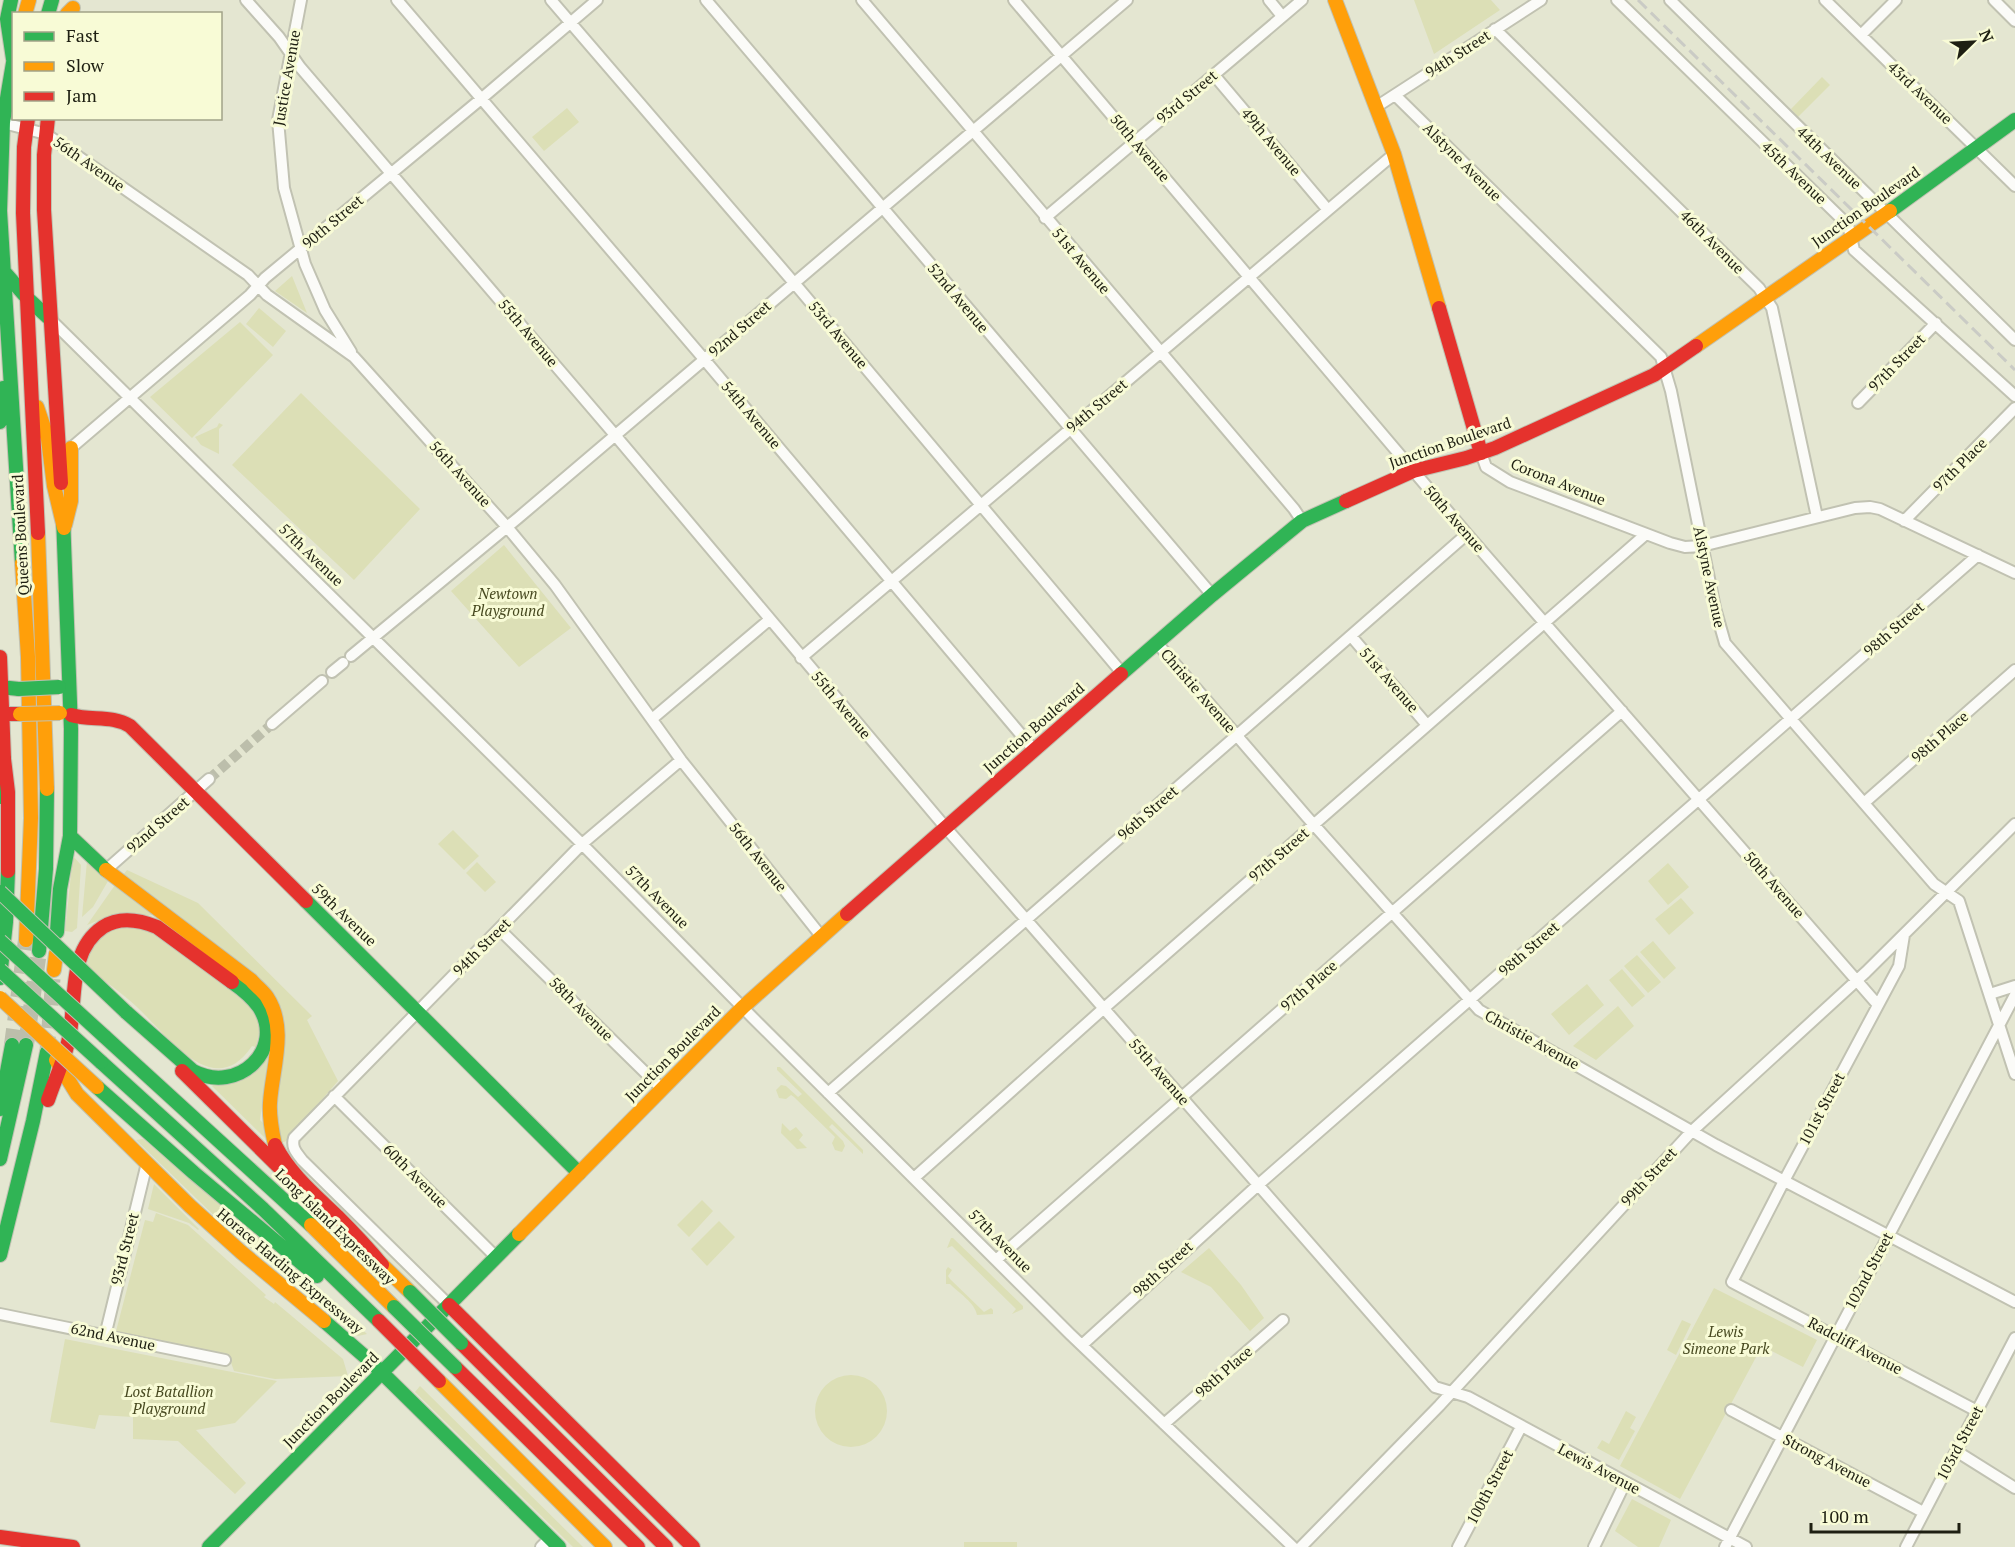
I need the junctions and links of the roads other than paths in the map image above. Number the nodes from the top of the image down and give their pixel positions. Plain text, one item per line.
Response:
1 (246, 0) edge
2 (301, 0) edge
3 (397, 0) edge
4 (551, 0) edge
5 (597, 0) edge
6 (706, 0) edge
7 (862, 0) edge
8 (1014, 0) edge
9 (1127, 0) edge
10 (1269, 0) edge
11 (1302, 0) edge
12 (1335, 0) edge
13 (1541, 0) edge
14 (1617, 0) edge
15 (1670, 0) edge
16 (1825, 0) edge
17 (1896, 0) edge
18 (1994, 0) edge
19 (6, 1) edge
20 (1282, 16) junction
21 (2015, 21) edge
22 (570, 23) junction
23 (1495, 29) junction
24 (0, 31) edge
25 (1861, 35) junction
26 (12, 52) edge
27 (290, 53) junction
28 (1062, 56) junction
29 (12, 63) edge
30 (1214, 75) junction
31 (1395, 95) junction
32 (481, 99) junction
33 (1376, 108) junction
34 (48, 120) edge
35 (2015, 120) edge
36 (1, 122) edge
37 (27, 123) edge
38 (974, 131) junction
39 (46, 134) junction
40 (1135, 142) junction
41 (1976, 148) junction
42 (1394, 154) junction
43 (392, 172) junction
44 (2015, 186) edge
45 (882, 208) junction
46 (1328, 210) junction
47 (1886, 214) junction
48 (1045, 218) junction
49 (1851, 238) junction
50 (300, 249) junction
51 (2, 269) edge
52 (1249, 277) junction
53 (794, 283) junction
54 (258, 286) junction
55 (1766, 298) junction
56 (28, 299) junction
57 (49, 318) junction
58 (1936, 323) junction
59 (7, 333) junction
60 (2015, 340) edge
61 (1160, 353) junction
62 (354, 357) junction
63 (705, 360) junction
64 (1664, 368) junction
65 (32, 390) junction
66 (2015, 396) edge
67 (129, 398) junction
68 (1858, 404) dead end
69 (2015, 408) edge
70 (0, 422) edge
71 (1070, 429) junction
72 (615, 435) junction
73 (71, 448) joint
74 (1481, 453) junction
75 (1413, 471) junction
76 (980, 505) junction
77 (1817, 517) junction
78 (1302, 521) junction
79 (1904, 522) junction
80 (507, 527) junction
81 (64, 528) junction
82 (1467, 534) junction
83 (1646, 534) junction
84 (1702, 546) junction
85 (1978, 555) junction
86 (2014, 572) edge
87 (891, 581) junction
88 (1212, 595) junction
89 (769, 620) junction
90 (1545, 622) junction
91 (1351, 636) junction
92 (372, 637) junction
93 (1156, 643) junction
94 (0, 657) edge
95 (801, 658) junction
96 (2015, 670) edge
97 (332, 672) dead end
98 (1122, 673) junction
99 (322, 681) dead end
100 (64, 686) junction
101 (1, 687) edge
102 (1622, 711) junction
103 (1, 714) edge
104 (66, 714) junction
105 (652, 719) junction
106 (1791, 719) junction
107 (272, 724) tunnel mouth
108 (1427, 725) junction
109 (1237, 736) junction
110 (1034, 750) junction
111 (4, 759) junction
112 (681, 760) junction
113 (209, 779) tunnel mouth
114 (195, 792) junction
115 (0, 797) edge
116 (1699, 800) junction
117 (1864, 803) junction
118 (2015, 824) edge
119 (1313, 825) junction
120 (946, 828) junction
121 (70, 836) junction
122 (582, 844) junction
123 (106, 870) junction
124 (0, 892) edge
125 (1947, 893) junction
126 (1393, 912) junction
127 (1026, 920) junction
128 (499, 929) junction
129 (57, 932) dead end
130 (1904, 934) junction
131 (821, 936) junction
132 (26, 940) tunnel mouth
133 (0, 941) edge
134 (39, 951) tunnel mouth
135 (56, 954) dead end
136 (0, 970) edge
137 (54, 970) tunnel mouth
138 (0, 978) edge
139 (1858, 980) junction
140 (2015, 986) edge
141 (1990, 994) junction
142 (2015, 995) edge
143 (0, 998) edge
144 (1470, 1000) junction
145 (1878, 1005) junction
146 (743, 1007) junction
147 (0, 1009) edge
148 (1103, 1009) junction
149 (417, 1012) junction
150 (1999, 1024) junction
151 (141, 1026) junction
152 (47, 1052) tunnel mouth
153 (60, 1066) junction
154 (2015, 1074) edge
155 (662, 1089) junction
156 (828, 1093) junction
157 (77, 1094) junction
158 (334, 1096) junction
159 (1181, 1097) junction
160 (48, 1100) junction
161 (0, 1109) edge
162 (1691, 1131) junction
163 (24, 1157) junction
164 (0, 1159) edge
165 (147, 1163) junction
166 (579, 1173) junction
167 (914, 1178) junction
168 (1784, 1181) junction
169 (1258, 1185) junction
170 (1888, 1236) junction
171 (0, 1255) edge
172 (496, 1257) junction
173 (996, 1260) junction
174 (382, 1265) junction
175 (1732, 1282) joint
176 (348, 1291) junction
177 (2015, 1302) edge
178 (449, 1305) junction
179 (0, 1314) edge
180 (1283, 1320) dead end
181 (105, 1336) junction
182 (1835, 1336) junction
183 (2015, 1338) edge
184 (1082, 1345) junction
185 (225, 1360) dead end
186 (382, 1372) junction
187 (1452, 1392) junction
188 (1731, 1410) dead end
189 (1977, 1411) junction
190 (1164, 1424) junction
191 (1521, 1427) junction
192 (1782, 1436) junction
193 (1956, 1451) junction
194 (1625, 1483) junction
195 (2015, 1488) edge
196 (1923, 1512) junction
197 (0, 1537) edge
198 (1727, 1543) edge
199 (550, 1544) edge
200 (73, 1547) edge
201 (209, 1547) edge
202 (605, 1547) edge
203 (638, 1547) edge
204 (668, 1547) edge
205 (693, 1547) edge
206 (1293, 1547) edge
207 (1300, 1547) edge
208 (1458, 1547) edge
209 (1594, 1547) edge
210 (1746, 1547) edge
211 (1906, 1547) edge

1 - 27 street, 55th Avenue
2 - 27 street, Justice Avenue
3 - 32 street, 54th Avenue
4 - 22 street, 53rd Avenue
5 - 22 street, 90th Street
6 - 45 street, 52nd Avenue
7 - 38 street, 51st Avenue
8 - 28 street, 50th Avenue
9 - 28 street, 92nd Street
10 - 20 street
11 - 20 street, 93rd Street
12 - 33 main road, Corona Avenue
13 - 23 street, 94th Street
14 - 49 street, 45th Avenue
15 - 47 street, 44th Avenue
16 - 25 street, 43rd Avenue
17 - 25 street
18 - 21 street
19 - 24 main road
19 - 26 main road, Queens Boulevard
20 - 30 street, 93rd Street
22 - 32 street, 90th Street
22 - 53 street, 53rd Avenue
23 - 31 street, 94th Street
23 - 55 street, 46th Avenue
25 - 41 street, 43rd Avenue
27 - 43 street, 55th Avenue
27 - 50 street, Justice Avenue
28 - 38 street, 92nd Street
28 - 40 street, 50th Avenue
29 - 36 main road, Queens Boulevard
30 - 40 street, 93rd Street
30 - 46 street, 49th Avenue
31 - 33 street, 94th Street
31 - 64 street, Alstyne Avenue
32 - 43 street, 90th Street
32 - 63 street, 54th Avenue
33 - 42 main road, Corona Avenue
34 - 39 main road
35 - 41 main road, Junction Boulevard
36 - 37 street, 56th Avenue
36 - 51 main road, Queens Boulevard
37 - 39 street, 56th Avenue
37 - 56 main road, Queens Boulevard
38 - 45 street, 92nd Street
38 - 48 street, 51st Avenue
39 - 54 street, 56th Avenue
39 - 57 main road
40 - 48 street, 93rd Street
40 - 52 street, 50th Avenue
41 - 44 street, 43rd Avenue
41 - 47 main road, Junction Boulevard
42 - 46 street, 94th Street
42 - 74 main road, Corona Avenue
43 - 50 street, 90th Street
43 - 72 street, 55th Avenue
45 - 53 street, 92nd Street
45 - 71 street, 52nd Avenue
46 - 52 street, 94th Street
47 - 49 main road, Junction Boulevard
47 - 60 street, 44th Avenue
48 - 61 street, 51st Avenue
49 - 55 main road, Junction Boulevard
49 - 58 street, 45th Avenue
50 - 54 street, 90th Street
50 - 62 street, Justice Avenue
51 - 56 main road, 57th Avenue
51 - 59 main road, Queens Boulevard
52 - 61 street, 94th Street
52 - 75 street, 50th Avenue
53 - 63 street, 92nd Street
53 - 76 street, 53rd Avenue
54 - 62 street, 56th Avenue
54 - 67 street, 90th Street
55 - 64 main road, Junction Boulevard
55 - 77 street, 46th Avenue
56 - 57 main road, 57th Avenue
56 - 65 main road, Queens Boulevard
57 - 67 street, 57th Avenue
57 - 81 main road
58 - 66 street, 45th Avenue
58 - 68 street, 97th Street
59 - 70 main road
59 - 132 main road, Queens Boulevard
61 - 71 street, 94th Street
61 - 78 street, 51st Avenue
62 - 80 street, 56th Avenue
63 - 72 street, 92nd Street
63 - 87 street, 54th Avenue
64 - 74 main road, Junction Boulevard
64 - 84 street, Alstyne Avenue
65 - 81 main road
65 - 134 main road, Queens Boulevard
67 - 73 street, 90th Street
67 - 92 street, 57th Avenue
69 - 79 street, 97th Place
71 - 76 street, 94th Street
71 - 88 street, 52nd Avenue
72 - 80 street, 92nd Street
72 - 89 street, 55th Avenue
73 - 81 main road
74 - 75 main road, Junction Boulevard
74 - 83 street, Corona Avenue
75 - 78 main road, Junction Boulevard
75 - 82 street, 50th Avenue
76 - 87 street, 94th Street
76 - 98 street, 53rd Avenue
77 - 79 street, Corona Avenue
77 - 84 street, Corona Avenue
78 - 88 main road, Junction Boulevard
79 - 85 street, Corona Avenue
80 - 92 street, 92nd Street
80 - 105 street, 56th Avenue
81 - 100 main road
82 - 90 street, 50th Avenue
82 - 91 street, 96th Street
83 - 84 street, Corona Avenue
83 - 90 street, 97th Street
84 - 106 street, Alstyne Avenue
85 - 86 street, Corona Avenue
85 - 106 street, 98th Street
87 - 95 street, 94th Street
87 - 110 street, 54th Avenue
88 - 93 main road, Junction Boulevard
89 - 95 street, 55th Avenue
89 - 105 street
90 - 102 street, 50th Avenue
90 - 108 street, 97th Street
91 - 108 street, 51st Avenue
91 - 109 street, 96th Street
92 - 97 street, 92nd Street
92 - 122 street, 57th Avenue
93 - 98 main road, Junction Boulevard
93 - 109 street, Christie Avenue
94 - 101 main road
95 - 120 street, 55th Avenue
96 - 117 street, 98th Place
98 - 110 main road, Junction Boulevard
99 - 107 street
100 - 101 main road, bridge
100 - 104 main road
101 - 103 main road
102 - 116 street, 50th Avenue
102 - 126 street, 97th Place
103 - 104 main road, 59th Avenue, bridge
103 - 111 main road
104 - 114 main road, 59th Avenue
104 - 121 main road
105 - 112 street, 56th Avenue
106 - 116 street, 98th Street
106 - 117 street, Alstyne Avenue
108 - 119 street, 97th Street
109 - 119 street, Christie Avenue
109 - 127 street, 96th Street
110 - 120 main road, Junction Boulevard
111 - 115 main road
111 - 138 main road
112 - 122 street, 94th Street
112 - 131 street, 56th Avenue
113 - 114 street, 92nd Street
114 - 123 street, 92nd Street
114 - 149 main road, 59th Avenue
116 - 139 street, 50th Avenue
116 - 144 street, 98th Street
117 - 125 street, Alstyne Avenue
118 - 125 street, 99th Street
119 - 126 street, Christie Avenue
119 - 148 street, 97th Street
120 - 127 street, 55th Avenue
120 - 131 main road, Junction Boulevard
121 - 123 main road
121 - 129 main road
122 - 128 street, 94th Street
122 - 146 street, 57th Avenue
123 - 174 main road
124 - 151 main road, bridge
125 - 130 street, 99th Street
125 - 141 street, Alstyne Avenue
126 - 144 street, Christie Avenue
126 - 159 street, 97th Place
127 - 148 street, 55th Avenue
127 - 156 street, 96th Street
128 - 149 street, 94th Street
128 - 155 street, 58th Avenue
130 - 139 street, 99th Street
130 - 145 street, 101st Street
131 - 146 main road, Junction Boulevard
133 - 203 main road, Long Island Expressway, bridge
135 - 137 main road
136 - 176 main road, bridge
139 - 145 street, 50th Avenue
139 - 162 street, 99th Street
140 - 141 street
141 - 150 street, Alstyne Avenue
142 - 150 street, 102nd Street
143 - 176 main road, bridge
144 - 162 street, Christie Avenue
144 - 169 street, 98th Street
145 - 168 street, 101st Street
146 - 155 main road, Junction Boulevard
146 - 156 street, 57th Avenue
147 - 153 main road, Horace Harding Expressway
148 - 159 street, 55th Avenue
148 - 167 street, 97th Street
149 - 158 street, 94th Street
149 - 166 main road, 59th Avenue
150 - 154 street, Alstyne Avenue
150 - 170 street, 102nd Street
151 - 153 main road
151 - 174 main road
152 - 163 main road
153 - 157 main road, Horace Harding Expressway
153 - 160 main road
155 - 166 main road, Junction Boulevard
156 - 167 street, 57th Avenue
157 - 160 main road
157 - 165 main road, Horace Harding Expressway
158 - 172 street, 60th Avenue
158 - 178 street, 94th Street
159 - 169 street, 55th Avenue
159 - 173 street, 97th Place
160 - 163 main road
161 - 164 main road
162 - 168 street, Christie Avenue
162 - 187 street, 99th Street
163 - 171 main road
165 - 181 street, 93rd Street
165 - 186 main road, Horace Harding Expressway
166 - 172 main road, Junction Boulevard
167 - 173 street, 57th Avenue
168 - 170 street, Christie Avenue
168 - 175 street, 101st Street
169 - 184 street, 98th Street
169 - 187 street, 55th Avenue
170 - 177 street, Christie Avenue
170 - 182 street, 102nd Street
172 - 178 main road, Junction Boulevard
173 - 184 street, 57th Avenue
174 - 204 main road, bridge
175 - 182 street, Radcliff Avenue
176 - 202 main road, bridge
178 - 186 main road, Junction Boulevard
178 - 205 main road
179 - 181 street, 62nd Avenue
180 - 190 street, 98th Place
181 - 185 street, 62nd Avenue
182 - 189 street, Radcliff Avenue
182 - 192 street, 102nd Street
183 - 189 street, 103rd Street
184 - 190 street, 57th Avenue
186 - 199 main road, Horace Harding Expressway
186 - 201 main road, Junction Boulevard
187 - 191 street, Lewis Avenue
187 - 207 street, 99th Street
188 - 192 street, Strong Avenue
189 - 193 street, 103rd Street
190 - 206 street, 57th Avenue
191 - 194 street, Lewis Avenue
191 - 208 street, 100th Street
192 - 196 street, Strong Avenue
192 - 198 street, 102nd Street
193 - 195 street
193 - 196 street, 103rd Street
194 - 198 street, Lewis Avenue
194 - 209 street
196 - 211 street, 103rd Street
197 - 200 main road
198 - 210 street, Lewis Avenue

